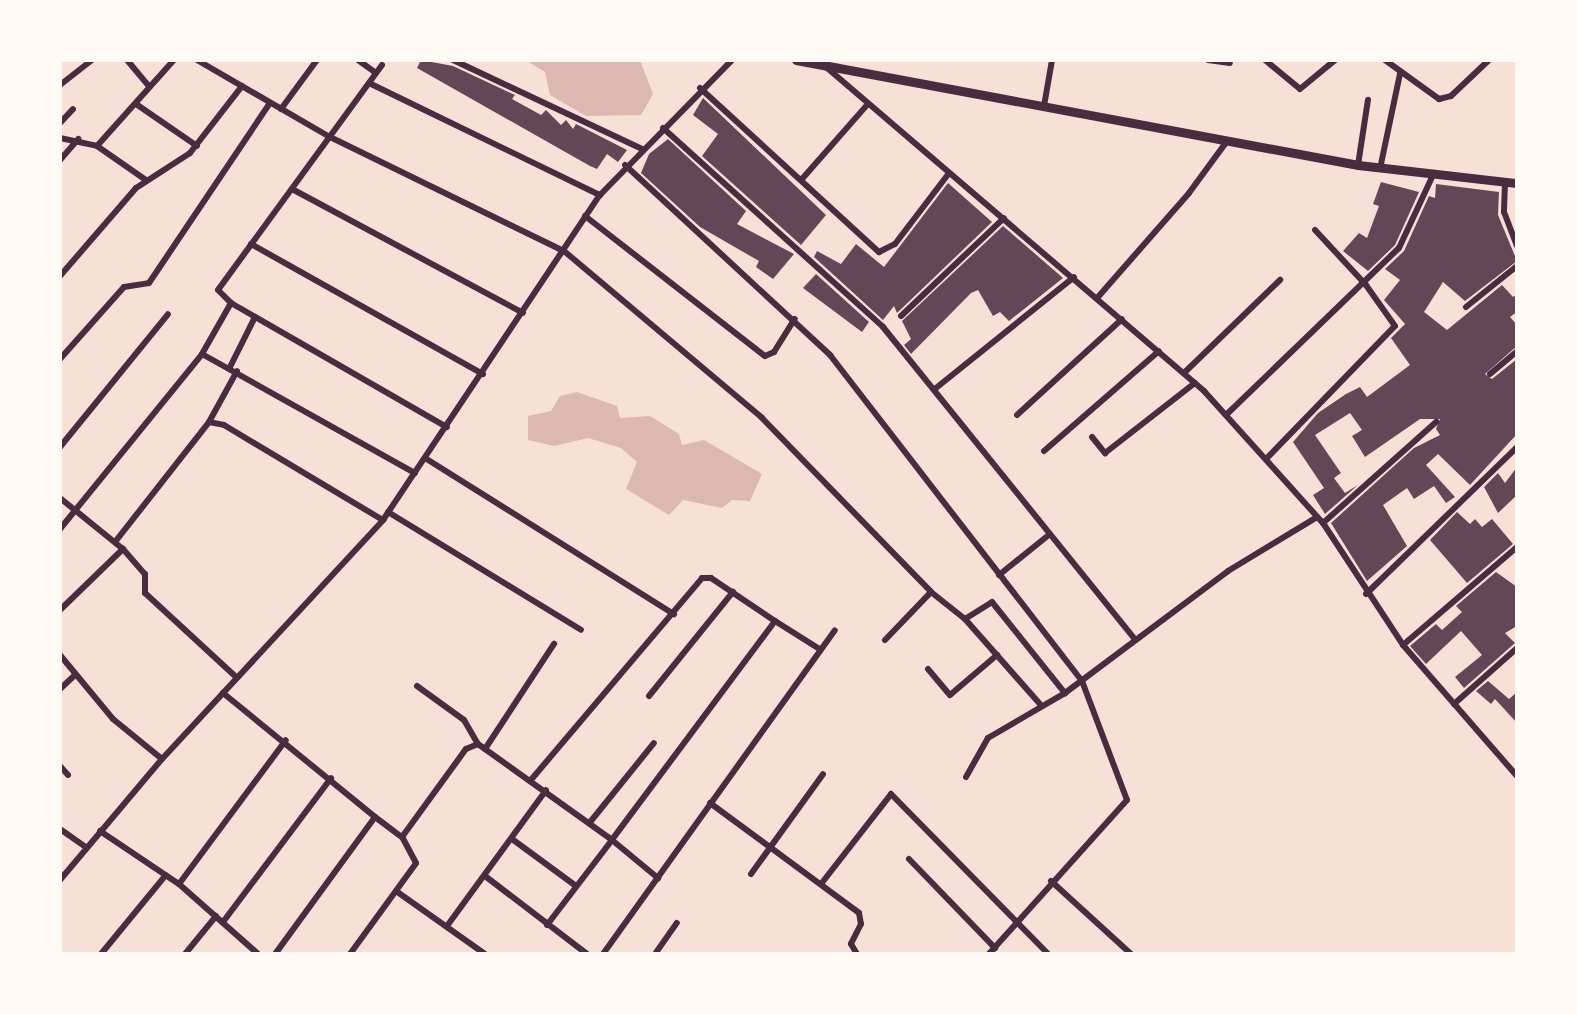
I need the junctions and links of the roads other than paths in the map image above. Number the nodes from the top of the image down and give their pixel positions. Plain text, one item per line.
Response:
1 (92, 60) edge
2 (127, 60) edge
3 (174, 60) edge
4 (197, 60) edge
5 (317, 60) edge
6 (358, 60) edge
7 (453, 60) edge
8 (732, 60) edge
9 (796, 60) edge
10 (1052, 60) edge
11 (1208, 60) edge
12 (1265, 60) edge
13 (1335, 60) edge
14 (1385, 60) edge
15 (1489, 60) edge
16 (811, 62) edge
17 (1230, 63) dead end
18 (382, 65) dead end
19 (825, 67) junction
20 (376, 73) junction
21 (1400, 74) junction
22 (369, 82) junction
23 (60, 85) edge
24 (242, 86) junction
25 (150, 87) junction
26 (700, 88) junction
27 (1368, 100) dead end
28 (270, 103) junction
29 (136, 104) junction
30 (867, 105) junction
31 (1044, 105) junction
32 (73, 109) dead end
33 (281, 109) junction
34 (60, 123) edge
35 (663, 128) junction
36 (330, 137) junction
37 (60, 138) edge
38 (78, 139) junction
39 (1227, 141) junction
40 (97, 146) junction
41 (196, 146) junction
42 (642, 149) junction
43 (60, 160) edge
44 (1381, 164) junction
45 (625, 165) junction
46 (1358, 165) junction
47 (949, 173) junction
48 (1434, 173) junction
49 (802, 179) junction
50 (146, 180) junction
51 (1505, 182) junction
52 (1517, 183) edge
53 (292, 189) junction
54 (600, 195) junction
55 (585, 216) junction
56 (1004, 218) junction
57 (1315, 230) dead end
58 (251, 244) junction
59 (1517, 246) edge
60 (564, 251) junction
61 (1517, 266) edge
62 (60, 276) edge
63 (1074, 277) junction
64 (1280, 280) dead end
65 (1366, 285) junction
66 (1098, 297) junction
67 (231, 303) junction
68 (1466, 307) dead end
69 (523, 313) junction
70 (168, 314) dead end
71 (902, 316) dead end
72 (255, 317) junction
73 (795, 319) junction
74 (1122, 319) junction
75 (1159, 351) junction
76 (1517, 351) edge
77 (202, 354) junction
78 (60, 359) edge
79 (230, 367) junction
80 (237, 371) junction
81 (483, 374) junction
82 (1184, 374) junction
83 (1490, 374) dead end
84 (1195, 383) junction
85 (936, 388) junction
86 (1017, 415) dead end
87 (1226, 415) junction
88 (1436, 422) dead end
89 (209, 423) junction
90 (447, 427) junction
91 (1092, 437) dead end
92 (60, 447) edge
93 (1517, 447) edge
94 (1044, 452) dead end
95 (425, 458) junction
96 (1266, 459) junction
97 (415, 473) junction
98 (60, 498) edge
99 (75, 510) junction
100 (388, 512) junction
101 (1317, 517) junction
102 (383, 520) junction
103 (1323, 523) junction
104 (60, 529) edge
105 (1050, 534) junction
106 (115, 542) junction
107 (1517, 547) edge
108 (123, 549) junction
109 (999, 575) junction
110 (733, 592) junction
111 (931, 592) junction
112 (1366, 594) junction
113 (60, 610) edge
114 (674, 614) junction
115 (964, 619) junction
116 (775, 621) junction
117 (581, 630) dead end
118 (836, 630) dead end
119 (1135, 639) junction
120 (885, 640) dead end
121 (554, 644) dead end
122 (1403, 645) junction
123 (1517, 648) edge
124 (821, 650) junction
125 (60, 655) edge
126 (997, 655) junction
127 (928, 669) dead end
128 (74, 676) junction
129 (237, 678) junction
130 (1082, 681) junction
131 (417, 686) dead end
132 (60, 689) edge
133 (224, 693) junction
134 (1065, 693) junction
135 (649, 696) dead end
136 (1040, 704) junction
137 (1454, 704) junction
138 (286, 740) junction
139 (654, 743) dead end
140 (478, 744) junction
141 (485, 749) junction
142 (162, 759) junction
143 (60, 766) edge
144 (823, 774) dead end
145 (68, 775) dead end
146 (1517, 776) edge
147 (966, 777) dead end
148 (331, 778) junction
149 (530, 781) junction
150 (546, 790) junction
151 (710, 803) junction
152 (375, 817) junction
153 (591, 821) junction
154 (60, 829) edge
155 (100, 831) junction
156 (402, 837) junction
157 (512, 839) junction
158 (612, 840) junction
159 (86, 846) junction
160 (771, 846) junction
161 (909, 859) dead end
162 (751, 874) dead end
163 (166, 875) junction
164 (485, 876) junction
165 (658, 878) junction
166 (60, 880) edge
167 (1051, 881) junction
168 (180, 884) junction
169 (821, 884) junction
170 (576, 886) junction
171 (396, 891) junction
172 (216, 916) junction
173 (223, 922) junction
174 (677, 923) dead end
175 (1017, 923) junction
176 (547, 925) junction
177 (447, 926) junction
178 (995, 948) junction
179 (100, 954) edge
180 (185, 954) edge
181 (258, 954) edge
182 (275, 954) edge
183 (350, 954) edge
184 (485, 954) edge
185 (587, 954) edge
186 (603, 954) edge
187 (655, 954) edge
188 (857, 954) edge
189 (989, 954) edge
190 (1048, 954) edge
191 (1131, 954) edge

1 - 23 street
2 - 25 street
3 - 25 street
4 - 24 street
5 - 33 street
6 - 20 street
7 - 42 street
8 - 26 street
9 - 16 street
10 - 31 street
11 - 17 street
12 - 13 street
14 - 21 street
15 - 21 street
16 - 19 street
18 - 20 street
19 - 30 street
19 - 31 street
20 - 22 street
21 - 44 street
22 - 36 street
22 - 54 street
24 - 28 street
24 - 41 street
25 - 29 street
26 - 35 street
26 - 49 street
27 - 46 street
28 - 33 street
28 - 78 street
29 - 40 street
29 - 41 street
30 - 47 street
30 - 49 street
31 - 39 street
32 - 34 street
33 - 36 street
35 - 42 street
35 - 85 street
36 - 53 street
36 - 60 street
37 - 38 street
38 - 40 street
38 - 43 street
39 - 46 street
39 - 66 street
40 - 50 street
41 - 50 street
42 - 45 street
44 - 46 street
44 - 48 street
45 - 54 street
45 - 73 street
47 - 49 street
47 - 56 street
48 - 51 street
48 - 65 street
50 - 62 street
51 - 52 street
51 - 59 street
53 - 58 street
53 - 69 street
54 - 55 street
55 - 60 street
55 - 73 street
56 - 63 street
56 - 71 street
57 - 65 street
58 - 67 street
58 - 81 street
60 - 69 street
60 - 111 street
61 - 68 street
63 - 66 street
63 - 85 street
64 - 82 street
65 - 87 street
65 - 96 street
66 - 74 street
67 - 72 street
67 - 77 street
69 - 81 street
70 - 92 street
72 - 79 street
72 - 90 street
73 - 109 street
74 - 75 street
74 - 86 street
75 - 82 street
75 - 94 street
76 - 83 street
77 - 79 street
77 - 99 street
79 - 80 street
80 - 89 street
80 - 97 street
81 - 90 street
82 - 84 street
84 - 87 street
84 - 91 street
85 - 105 street
87 - 96 street
88 - 103 street
89 - 102 street
89 - 106 street
90 - 95 street
93 - 112 street
95 - 97 street
95 - 114 street
96 - 101 street
97 - 100 street
98 - 99 street
99 - 104 street
99 - 106 street
100 - 102 street
100 - 117 street
101 - 103 street
101 - 119 street
102 - 129 street
103 - 112 street
105 - 109 street
105 - 119 street
106 - 108 street
107 - 122 street
108 - 113 street
108 - 129 street
109 - 130 street
110 - 114 street
110 - 116 street
110 - 135 street
111 - 115 street
111 - 120 street
112 - 122 street
114 - 149 street
115 - 126 street
115 - 134 street
116 - 124 street
116 - 158 street
118 - 124 street
119 - 130 street
121 - 141 street
122 - 137 street
123 - 137 street
124 - 151 street
125 - 128 street
126 - 127 street
126 - 136 street
128 - 132 street
128 - 142 street
129 - 133 street
130 - 134 street
130 - 167 street
131 - 140 street
133 - 138 street
133 - 142 street
134 - 136 street
136 - 147 street
137 - 146 street
138 - 148 street
138 - 168 street
139 - 153 street
140 - 141 street
140 - 156 street
141 - 149 street
142 - 155 street
143 - 145 street
144 - 160 street
148 - 152 street
148 - 173 street
149 - 150 street
150 - 153 street
150 - 157 street
151 - 160 street
151 - 165 street
152 - 156 street
152 - 182 street
153 - 158 street
154 - 159 street
155 - 159 street
155 - 163 street
156 - 171 street
157 - 164 street
157 - 170 street
158 - 165 street
158 - 170 street
159 - 166 street
160 - 162 street
160 - 169 street
161 - 178 street
163 - 168 street
163 - 179 street
164 - 176 street
164 - 177 street
165 - 186 street
167 - 175 street
167 - 191 street
168 - 172 street
169 - 175 street
169 - 188 street
170 - 176 street
171 - 177 street
171 - 183 street
172 - 173 street
172 - 180 street
173 - 181 street
174 - 187 street
175 - 178 street
175 - 190 street
176 - 185 street
177 - 184 street
178 - 189 street

